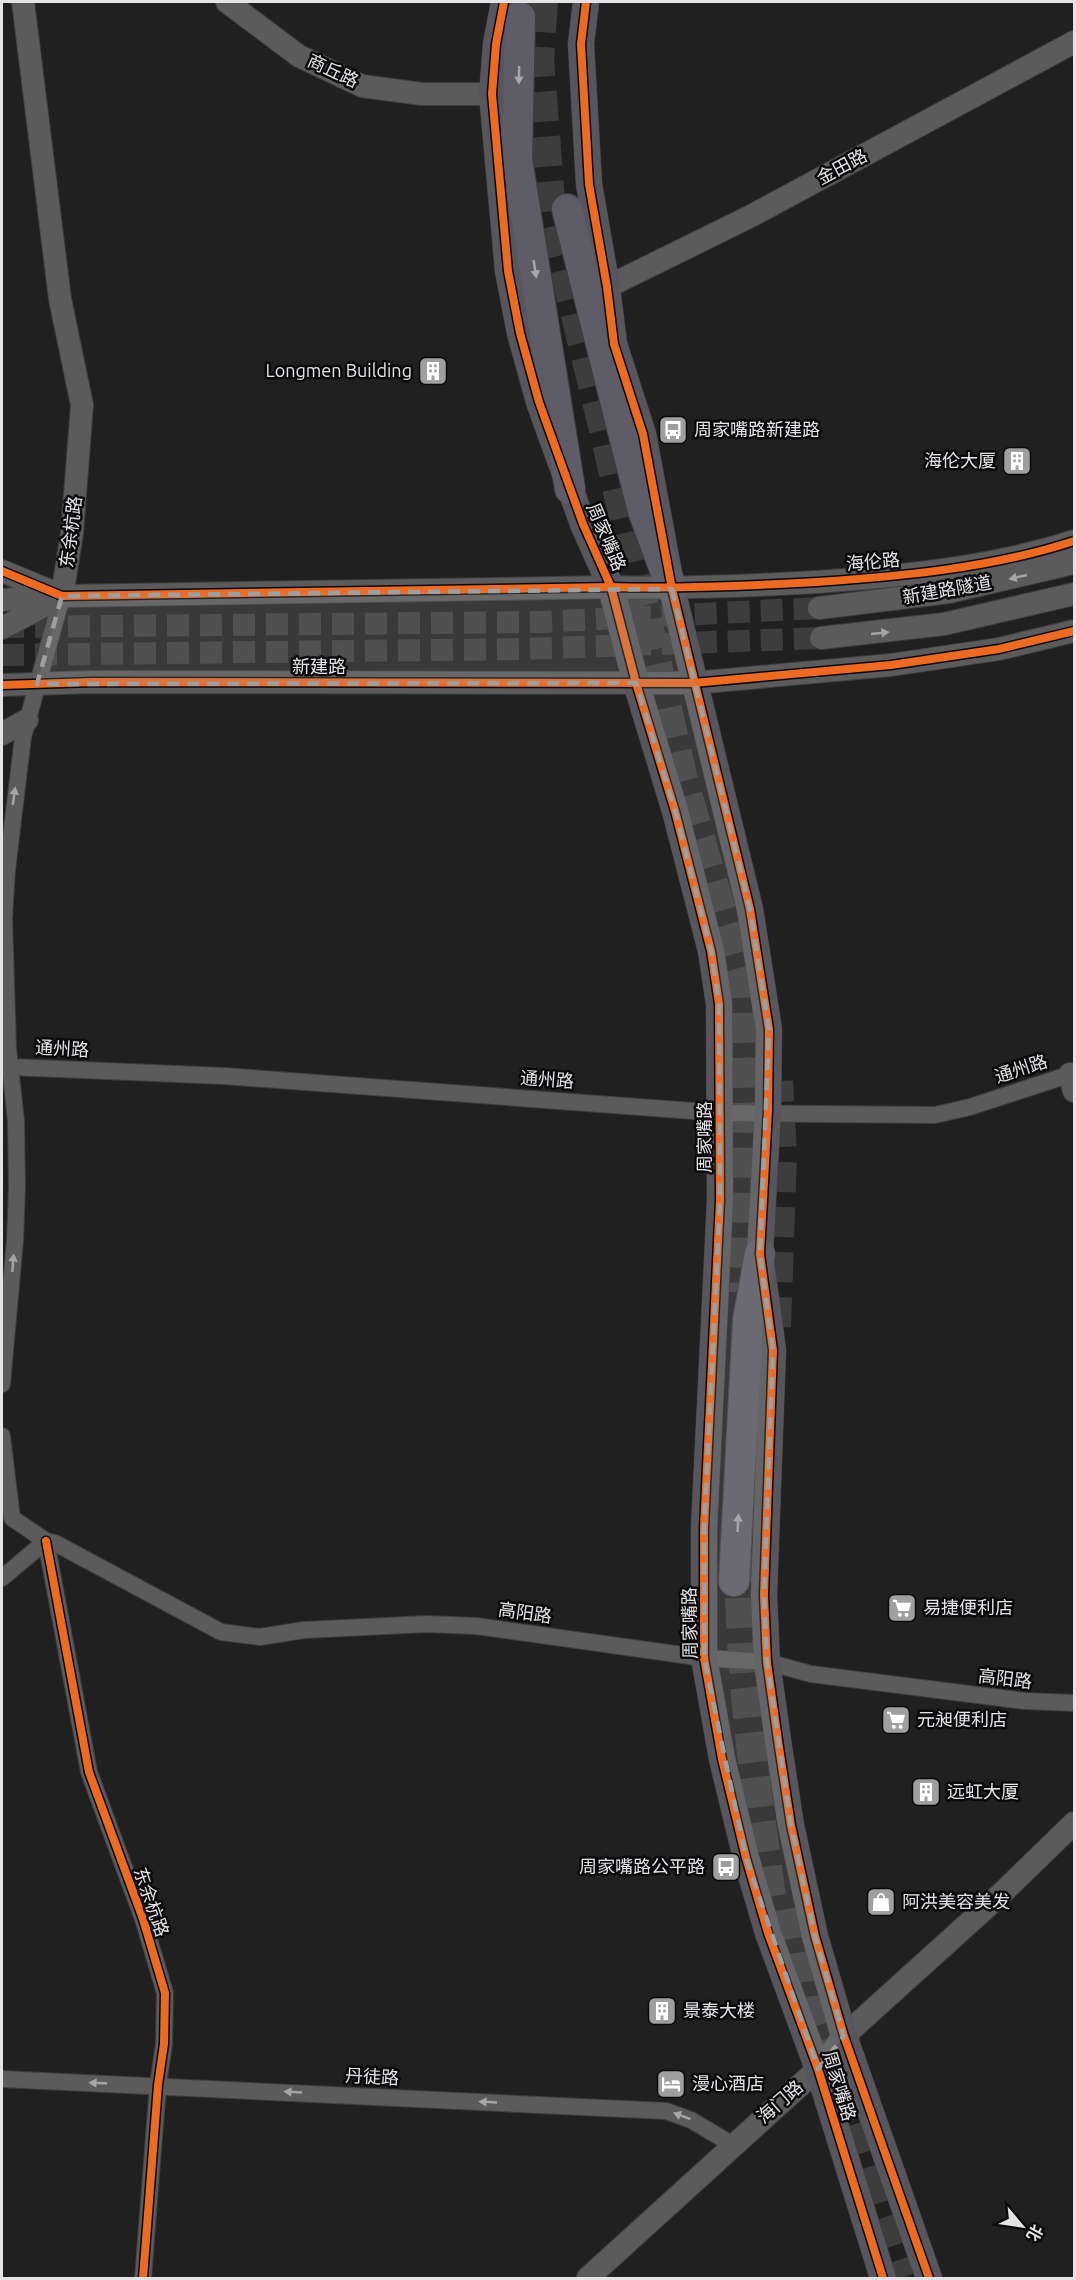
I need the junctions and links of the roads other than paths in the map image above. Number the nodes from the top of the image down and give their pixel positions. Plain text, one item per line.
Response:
1 (23, 2) edge
2 (227, 2) edge
3 (586, 2) edge
4 (512, 9) edge
5 (1074, 42) edge
6 (492, 94) junction
7 (567, 209) dead end
8 (607, 286) junction
9 (570, 489) junction
10 (1074, 541) edge
11 (1074, 563) edge
12 (2, 571) edge
13 (611, 587) junction
14 (672, 589) junction
15 (1074, 594) edge
16 (63, 596) junction
17 (2, 600) edge
18 (819, 609) tunnel mouth
19 (2, 628) edge
20 (1074, 631) edge
21 (821, 638) tunnel mouth
22 (636, 683) junction
23 (694, 683) junction
24 (37, 684) junction
25 (2, 685) edge
26 (27, 720) junction
27 (2, 734) edge
28 (11, 1067) junction
29 (1073, 1079) edge
30 (768, 1111) junction
31 (720, 1113) junction
32 (760, 1254) junction
33 (2, 1384) edge
34 (2, 1436) edge
35 (46, 1541) junction
36 (2, 1578) edge
37 (735, 1581) tunnel mouth
38 (704, 1658) junction
39 (767, 1662) junction
40 (1074, 1703) edge
41 (1074, 1823) edge
42 (844, 2036) junction
43 (818, 2068) junction
44 (2, 2079) edge
45 (158, 2085) junction
46 (733, 2145) junction
47 (143, 2278) edge
48 (588, 2278) edge
49 (883, 2278) edge
50 (929, 2278) edge

1 - 16 main road, 东余杭路
2 - 6 main road, 商丘路
3 - 8 main road, 周家嘴路
4 - 6 main road, 周家嘴路
4 -> 9 highway
5 - 8 main road, 金田路
6 - 9 main road, 周家嘴路
7 - 14 highway
8 - 14 main road, 周家嘴路
9 - 13 main road, 周家嘴路
10 - 14 main road, 海伦路
11 -> 18 main road, 新建路隧道
12 - 16 main road
13 - 14 main road, 海伦路
13 - 16 main road
13 - 22 main road, 周家嘴路
14 - 23 main road, 周家嘴路
21 -> 15 main road, 新建路隧道
16 - 17 main road
16 - 19 main road
16 - 24 street, 东余杭路
20 - 23 main road
22 - 23 main road, 新建路
22 - 24 main road, 新建路
22 - 31 main road, 周家嘴路
23 - 30 main road, 周家嘴路
24 - 25 main road, 新建路
24 - 26 street, 东余杭路
26 - 27 main road
28 -> 26 street, 东余杭路
28 - 31 street, 通州路
33 -> 28 street, 东余杭路
29 - 30 street, 通州路
30 - 31 street, 通州路
30 - 32 main road, 周家嘴路
31 - 38 main road, 周家嘴路
37 -> 32 highway
32 - 39 main road, 周家嘴路
34 - 35 street
35 - 36 street
35 - 38 street, 高阳路
35 - 45 street, 东余杭路
38 - 39 street, 高阳路
38 - 43 main road, 周家嘴路
39 - 40 street, 高阳路
39 - 42 main road, 周家嘴路
41 - 42 main road, 海门路
42 - 43 main road, 海门路
42 - 50 main road, 周家嘴路
43 - 46 main road, 海门路
43 - 49 main road, 周家嘴路
45 -> 44 street, 丹徒路
46 -> 45 street, 丹徒路
45 - 47 street, 东余杭路
46 - 48 main road, 海门路

